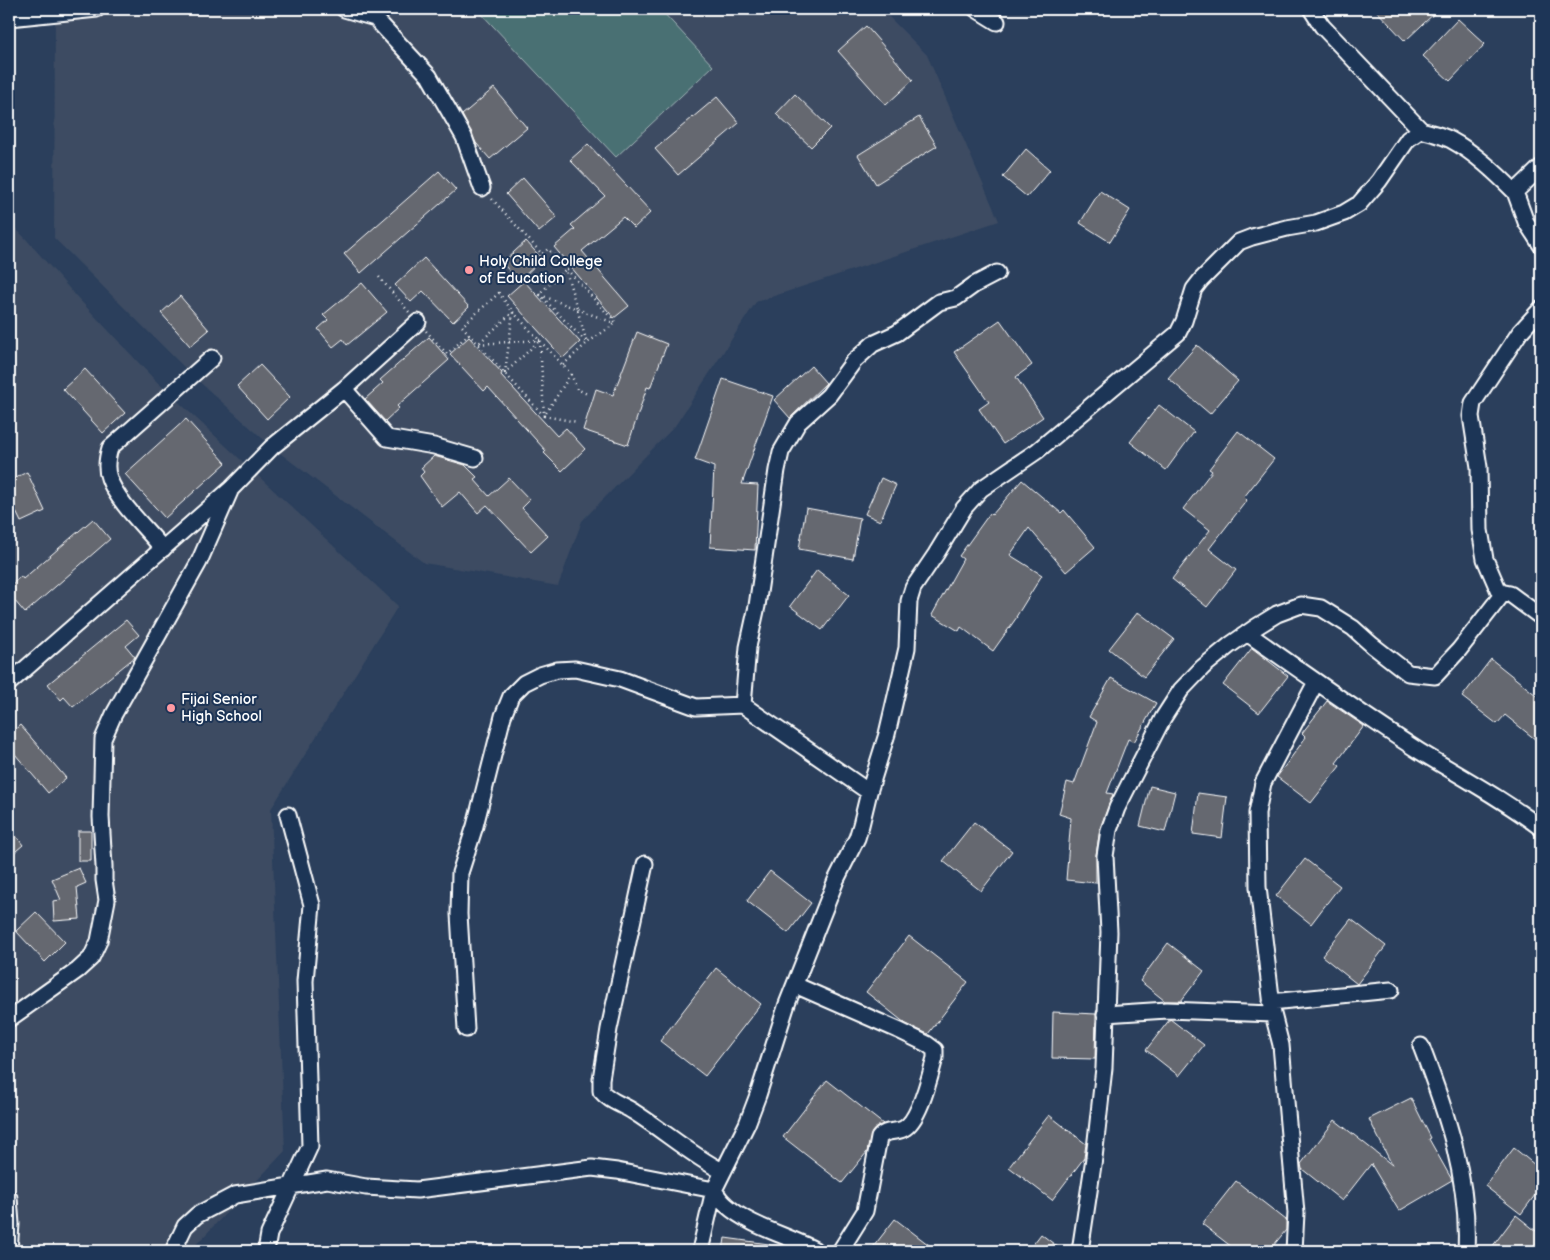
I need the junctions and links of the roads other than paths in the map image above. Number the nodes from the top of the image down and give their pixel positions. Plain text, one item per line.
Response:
1 (97, 9) edge
2 (344, 9) edge
3 (976, 9) edge
4 (1311, 9) edge
5 (9, 18) edge
6 (997, 22) dead end
7 (1421, 130) junction
8 (1541, 167) edge
9 (482, 188) road end
10 (1515, 192) junction
11 (1541, 245) edge
12 (997, 273) dead end
13 (1541, 309) edge
14 (418, 322) dead end
15 (212, 358) dead end
16 (344, 389) junction
17 (475, 458) dead end
18 (231, 489) junction
19 (164, 549) junction
20 (1501, 596) junction
21 (1541, 617) edge
22 (1247, 633) junction
23 (1316, 682) junction
24 (9, 683) edge
25 (743, 705) junction
26 (869, 792) junction
27 (288, 815) dead end
28 (1541, 828) edge
29 (645, 864) dead end
30 (795, 985) junction
31 (1391, 990) dead end
32 (1272, 1008) junction
33 (1105, 1014) junction
34 (9, 1019) edge
35 (466, 1029) dead end
36 (1421, 1046) dead end
37 (722, 1171) junction
38 (290, 1186) junction
39 (714, 1190) junction
40 (9, 1198) edge
41 (10, 1251) edge
42 (172, 1251) edge
43 (266, 1251) edge
44 (700, 1251) edge
45 (817, 1251) edge
46 (840, 1251) edge
47 (1080, 1251) edge
48 (1294, 1251) edge
49 (1466, 1251) edge

1 - 5 street
2 - 9 street
3 - 6 street
4 - 7 street
7 - 10 street
7 - 26 street
8 - 10 street
10 - 11 street
12 - 25 street
13 - 20 street
14 - 16 street
15 - 19 street
16 - 17 street
16 - 18 street
18 - 19 street
18 - 34 street
19 - 24 street
20 - 21 street
20 - 22 street
22 - 23 street
22 - 33 street
23 - 28 street
23 - 32 street
25 - 26 street
25 - 35 street
26 - 30 street
27 - 38 street
29 - 37 street
30 - 37 street
30 - 46 street
31 - 32 street
32 - 33 street
32 - 48 street
33 - 47 street
36 - 49 street
37 - 39 street
38 - 39 street
38 - 42 street
38 - 43 street
39 - 44 street
39 - 45 street
40 - 41 street

